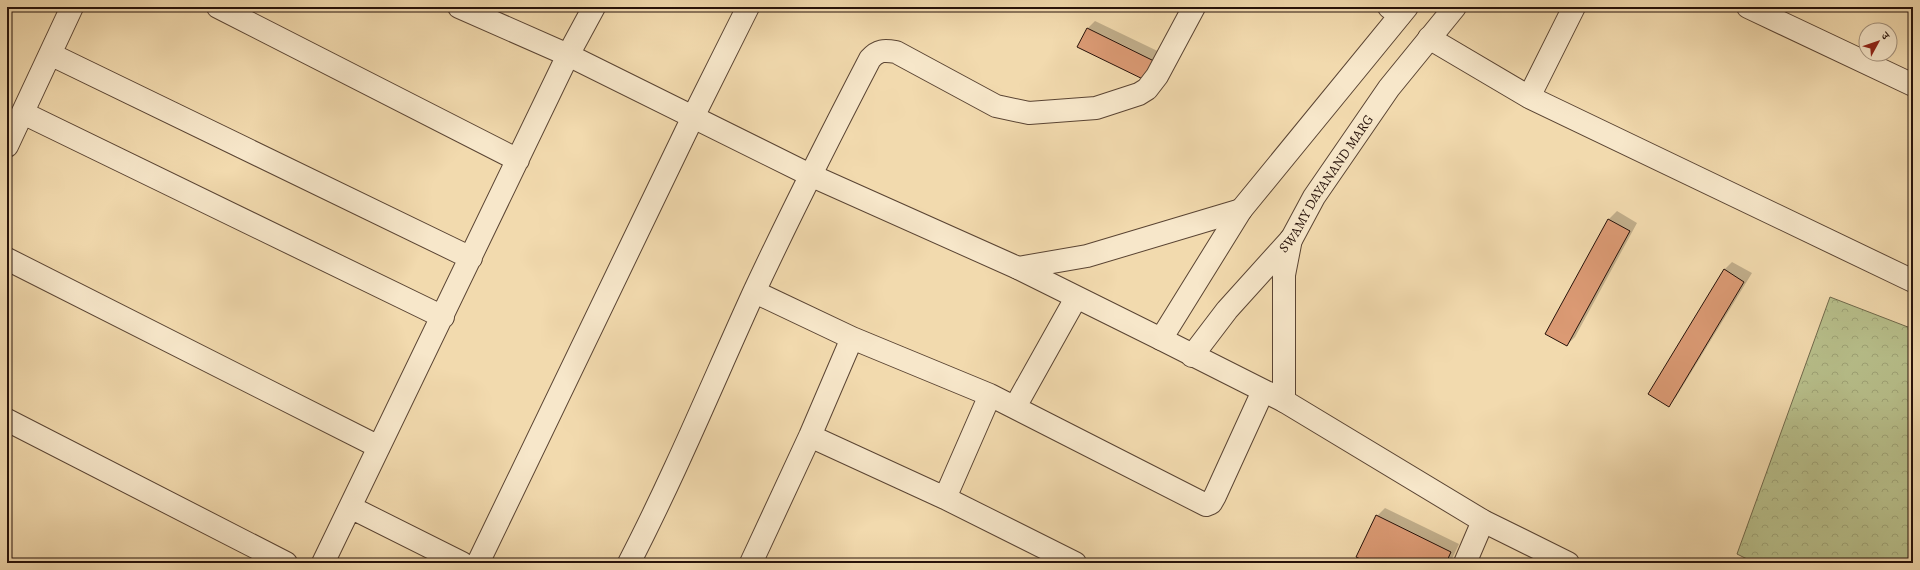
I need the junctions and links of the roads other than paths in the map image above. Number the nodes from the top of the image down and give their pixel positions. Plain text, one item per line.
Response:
1 (72, 7) edge
2 (218, 7) edge
3 (459, 7) edge
4 (594, 7) edge
5 (748, 7) edge
6 (1194, 7) edge
7 (1455, 7) edge
8 (1574, 7) edge
9 (1748, 7) edge
10 (1399, 10) edge
11 (1429, 38) junction
12 (50, 54) junction
13 (568, 55) junction
14 (1913, 84) edge
15 (1529, 97) junction
16 (23, 113) junction
17 (693, 116) junction
18 (7, 146) edge
19 (518, 160) junction
20 (810, 175) junction
21 (1241, 210) junction
22 (1292, 238) junction
23 (471, 258) junction
24 (7, 259) edge
25 (1018, 268) junction
26 (1913, 281) edge
27 (755, 292) junction
28 (1076, 298) junction
29 (443, 317) junction
30 (852, 338) junction
31 (1161, 339) junction
32 (1192, 356) junction
33 (1263, 391) junction
34 (990, 395) junction
35 (1284, 401) junction
36 (1016, 407) junction
37 (7, 420) edge
38 (810, 436) junction
39 (379, 447) junction
40 (945, 498) junction
41 (350, 507) junction
42 (1483, 521) junction
43 (286, 563) edge
44 (323, 563) edge
45 (462, 563) edge
46 (478, 563) edge
47 (629, 563) edge
48 (751, 563) edge
49 (1075, 563) edge
50 (1465, 563) edge
51 (1568, 563) edge

1 - 12 street
2 - 19 street
3 - 13 street
4 - 13 street
5 - 17 street
6 - 20 street
7 - 11 street, SWAMY DAYANAND MARG
8 - 15 street
9 - 14 street
10 - 21 street
11 - 15 street
11 - 22 street, SWAMY DAYANAND MARG
12 - 16 street
12 - 23 street
13 - 17 street
13 - 19 street
15 - 26 street
16 - 18 street
16 - 29 street
17 - 20 street
17 - 46 street
19 - 23 street
20 - 25 street
20 - 27 street
21 - 25 street
21 - 31 street
22 - 32 street, SWAMY DAYANAND MARG
22 - 35 street
23 - 29 street
24 - 39 street
25 - 28 street
27 - 30 street
27 - 47 street
28 - 31 street
28 - 36 street
29 - 39 street
30 - 34 street
30 - 38 street
31 - 32 street
32 - 33 street
33 - 35 street
33 - 36 street
34 - 36 street
34 - 40 street
35 - 42 street
37 - 43 street
38 - 40 street
38 - 48 street
39 - 41 street
40 - 49 street
41 - 44 street
41 - 45 street
42 - 50 street
42 - 51 street

